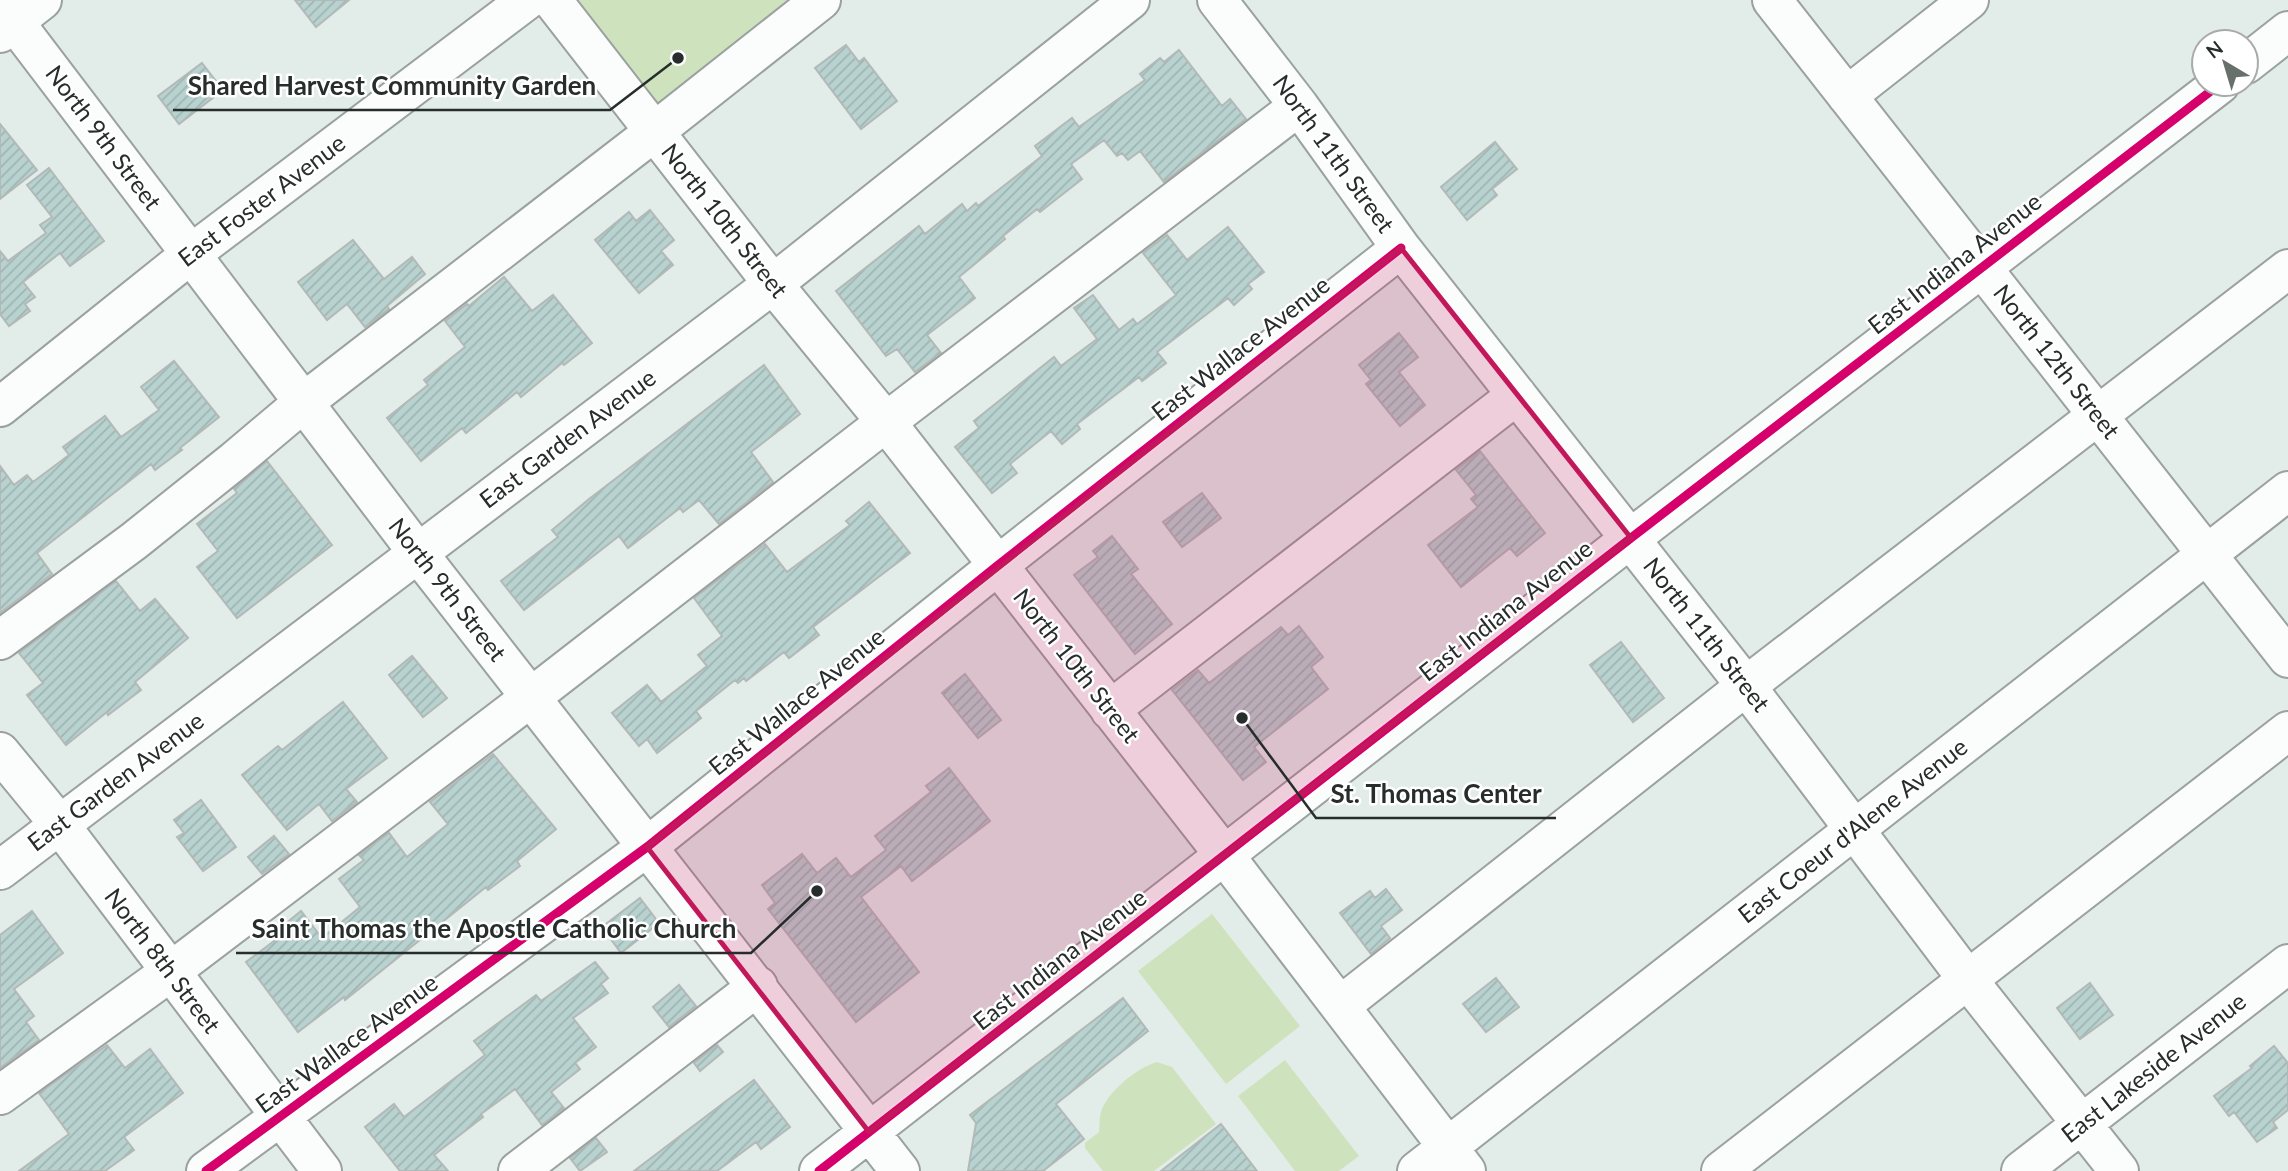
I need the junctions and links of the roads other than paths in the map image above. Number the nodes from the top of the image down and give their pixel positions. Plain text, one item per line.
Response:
1 (527, 0) edge
2 (552, 0) edge
3 (821, 0) edge
4 (1130, 0) edge
5 (1217, 0) edge
6 (1772, 0) edge
7 (1969, 0) edge
8 (14, 14) edge
9 (2288, 32) edge
10 (2260, 53) edge
11 (1847, 96) junction
12 (2202, 98) edge
13 (1299, 106) junction
14 (654, 132) junction
15 (1401, 248) junction
16 (191, 254) junction
17 (1981, 267) junction
18 (2288, 269) edge
19 (773, 284) junction
20 (1517, 395) junction
21 (303, 402) junction
22 (0, 407) edge
23 (2099, 416) junction
24 (886, 422) junction
25 (2288, 491) edge
26 (1631, 538) junction
27 (418, 553) junction
28 (2206, 553) junction
29 (997, 565) junction
30 (0, 640) edge
31 (2288, 658) edge
32 (1746, 686) junction
33 (530, 698) junction
34 (1110, 710) junction
35 (2288, 732) edge
36 (0, 752) edge
37 (60, 825) junction
38 (1856, 829) junction
39 (647, 847) junction
40 (1225, 856) junction
41 (0, 870) edge
42 (2288, 964) edge
43 (170, 972) junction
44 (1968, 980) junction
45 (758, 986) junction
46 (1340, 1006) junction
47 (0, 1096) edge
48 (280, 1118) junction
49 (2081, 1124) junction
50 (869, 1132) junction
51 (1456, 1159) edge
52 (206, 1171) edge
53 (322, 1171) edge
54 (518, 1171) edge
55 (819, 1171) edge
56 (900, 1171) edge
57 (1417, 1171) edge
58 (1721, 1171) edge
59 (2021, 1171) edge
60 (2119, 1171) edge

1 - 16 street, East Foster Avenue
2 - 14 street, North 10th Street
3 - 14 street
4 - 19 street, East Garden Avenue
5 - 13 street, North 11th Street
6 - 11 street, North 12th Street
7 - 11 street
8 - 16 street, North 9th Street
9 - 10 street
11 - 17 street, North 12th Street
12 - 17 street, East Indiana Avenue
13 - 15 street, North 11th Street
13 - 24 street
14 - 19 street, North 10th Street
14 - 21 street
15 - 20 street, North 11th Street
15 - 29 street, East Wallace Avenue
16 - 21 street, North 9th Street
16 - 22 street, East Foster Avenue
17 - 23 street, North 12th Street
17 - 26 street, East Indiana Avenue
18 - 23 street
19 - 24 street, North 10th Street
19 - 27 street, East Garden Avenue
20 - 26 street, North 11th Street
20 - 34 street
21 - 27 street, North 9th Street
21 - 30 street
23 - 28 street, North 12th Street
23 - 32 street
24 - 29 street, North 10th Street
24 - 33 street
25 - 28 street, East Coeur d'Alene Avenue
26 - 32 street, North 11th Street
26 - 40 street, East Indiana Avenue
27 - 33 street, North 9th Street
27 - 37 street, East Garden Avenue
28 - 31 street, North 12th Street
28 - 38 street, East Coeur d'Alene Avenue
29 - 34 street, North 10th Street
29 - 39 street, East Wallace Avenue
32 - 38 street, North 11th Street
32 - 46 street
33 - 39 street, North 9th Street
33 - 43 street
34 - 40 street, North 10th Street
35 - 44 street
36 - 37 street, North 8th Street
37 - 41 street, East Garden Avenue
37 - 43 street, North 8th Street
38 - 44 street, North 11th Street
38 - 51 street, East Coeur d'Alene Avenue
39 - 45 street, North 9th Street
39 - 48 street, East Wallace Avenue
40 - 46 street, North 10th Street
40 - 50 street, East Indiana Avenue
42 - 49 street, East Lakeside Avenue
43 - 47 street
43 - 48 street, North 8th Street
44 - 49 street, North 11th Street
44 - 58 street
45 - 50 street, North 9th Street
45 - 54 street
46 - 51 street, North 10th Street
48 - 52 street, East Wallace Avenue
48 - 53 street, North 8th Street
49 - 59 street, East Lakeside Avenue
49 - 60 street, North 11th Street
50 - 55 street, East Indiana Avenue
50 - 56 street, North 9th Street
51 - 57 street, East Coeur d'Alene Avenue

